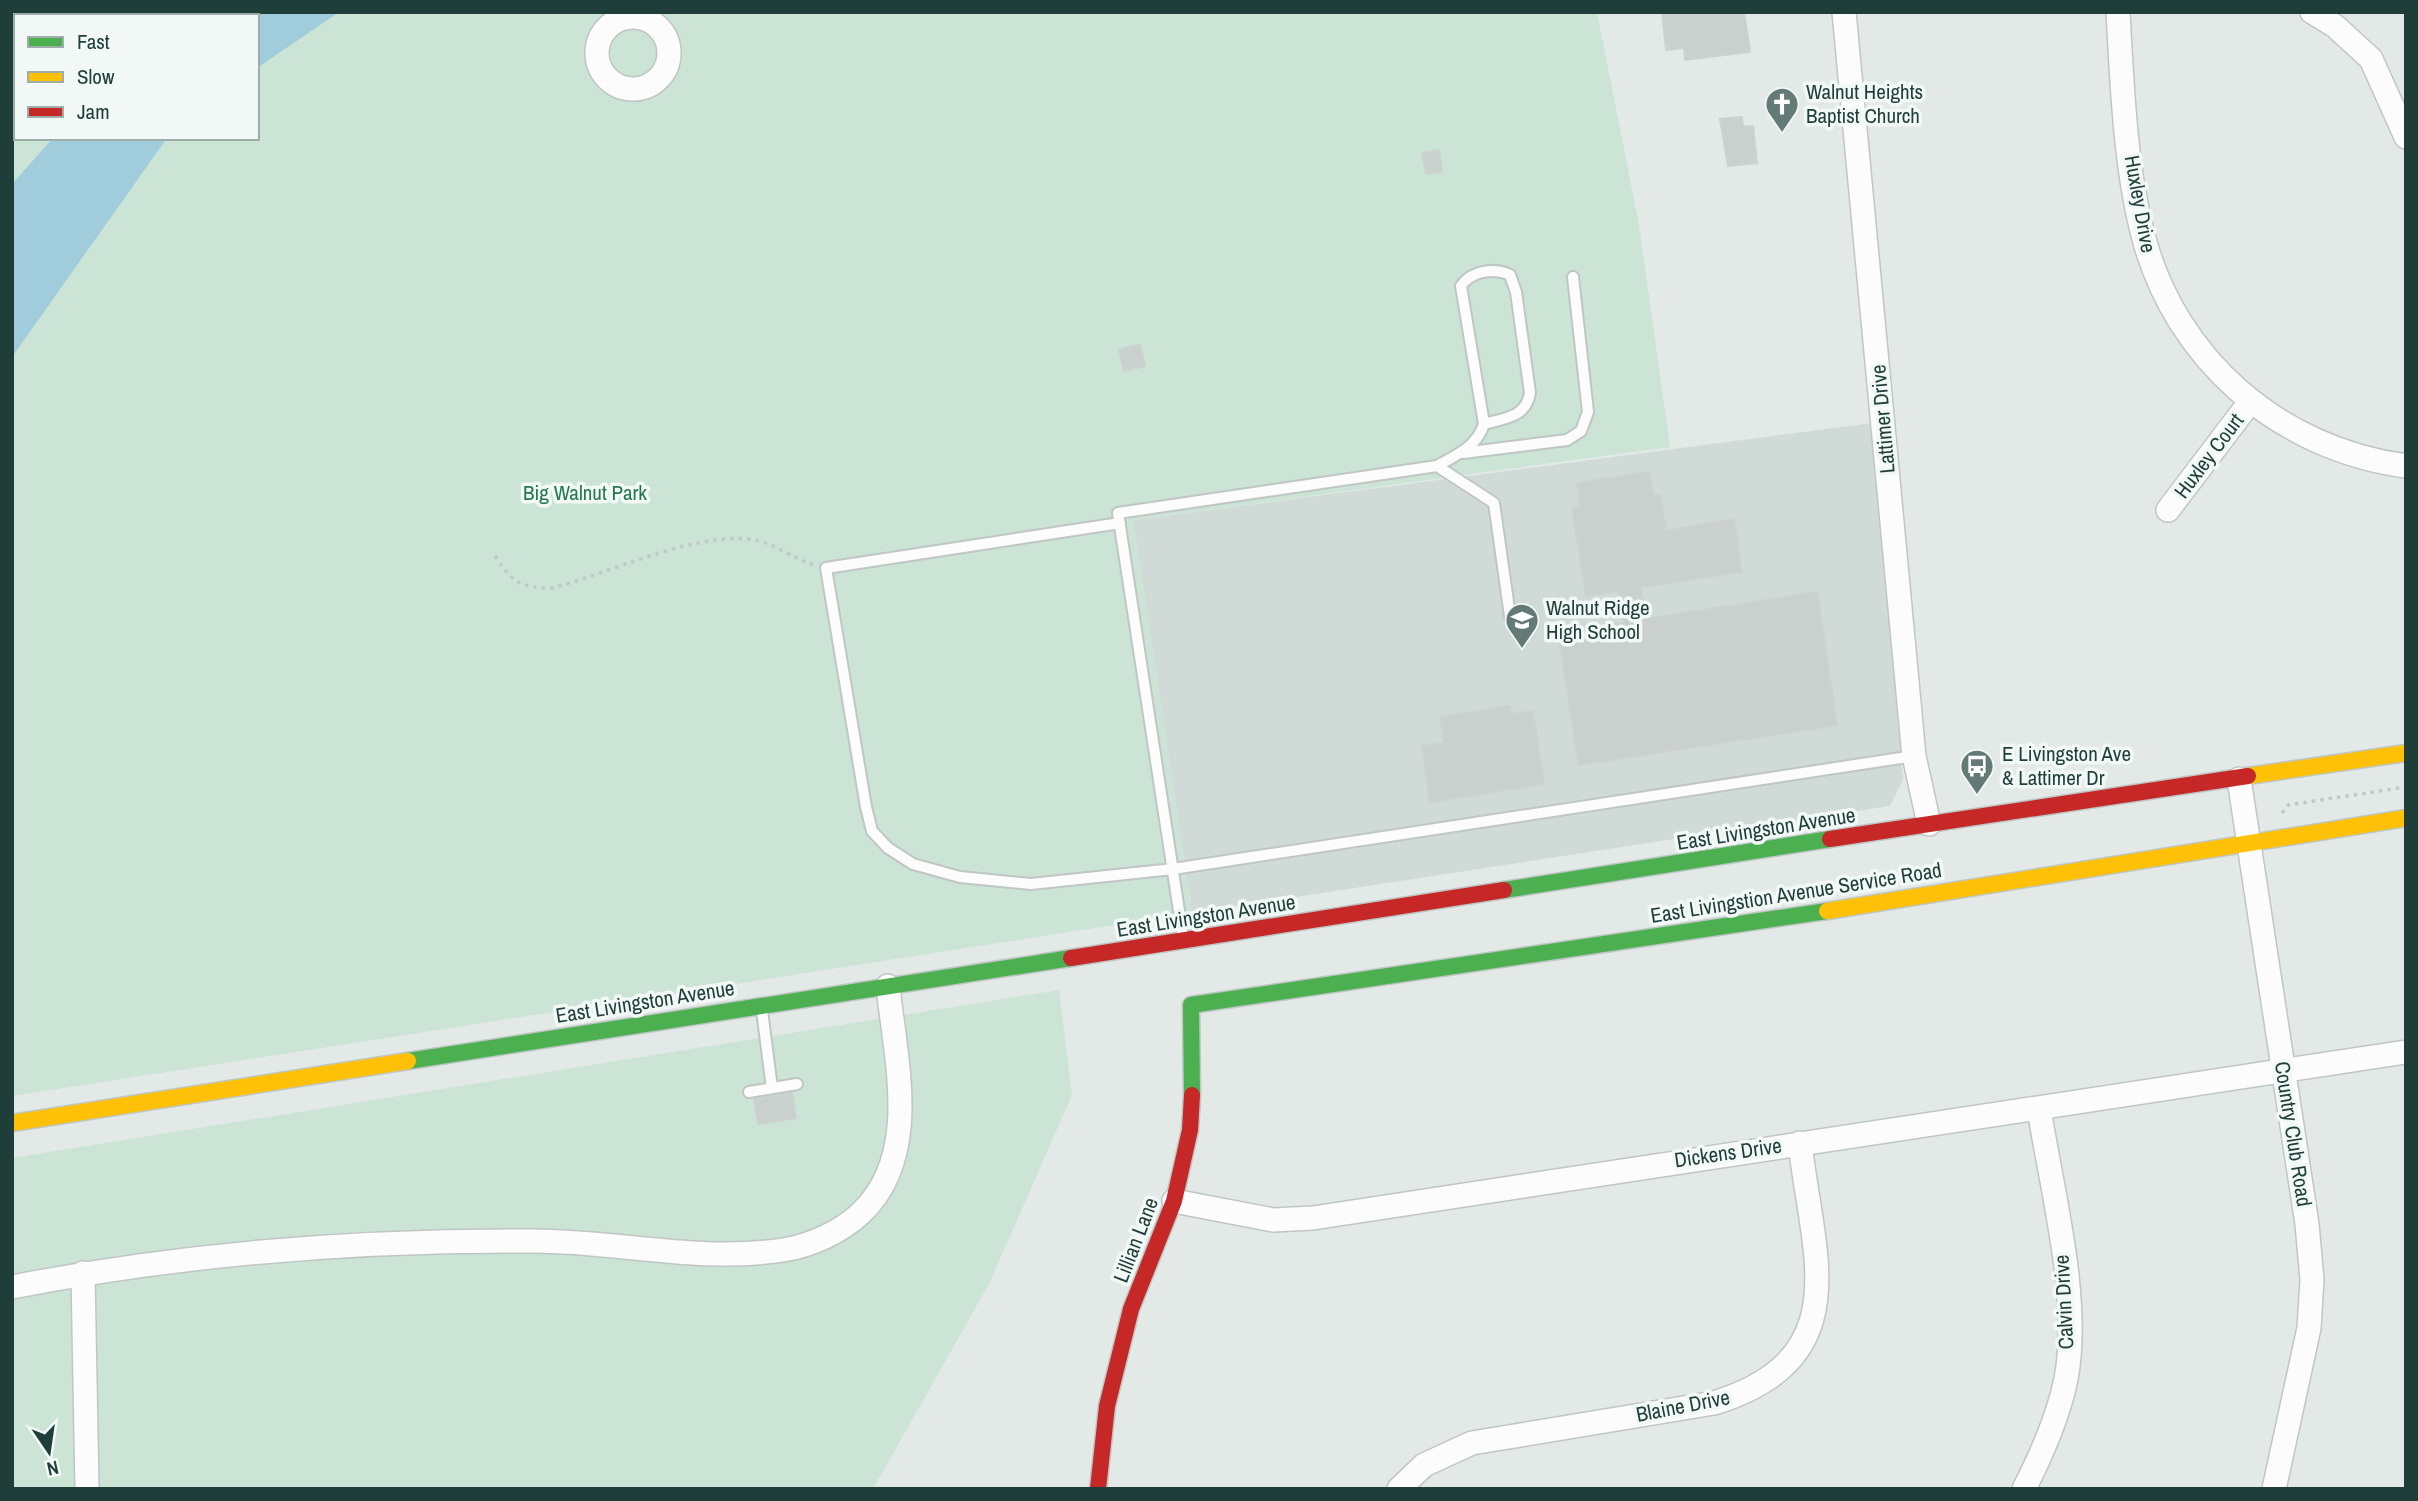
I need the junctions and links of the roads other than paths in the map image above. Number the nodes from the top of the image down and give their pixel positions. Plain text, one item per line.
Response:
1 (1844, 12) edge
2 (2118, 12) edge
3 (2312, 12) edge
4 (2406, 137) edge
5 (1573, 277) dead end
6 (2250, 402) junction
7 (1484, 424) junction
8 (1458, 454) junction
9 (1437, 466) junction
10 (2406, 466) edge
11 (2168, 510) dead end
12 (1120, 523) junction
13 (1510, 615) dead end
14 (2406, 753) edge
15 (1914, 756) junction
16 (2239, 779) junction
17 (2406, 818) edge
18 (1929, 824) junction
19 (2249, 842) junction
20 (1173, 869) junction
21 (1184, 940) junction
22 (888, 986) junction
23 (761, 1005) junction
24 (1191, 1005) joint
25 (2406, 1052) edge
26 (2282, 1072) junction
27 (797, 1083) dead end
28 (772, 1088) junction
29 (749, 1091) dead end
30 (2039, 1109) junction
31 (12, 1123) edge
32 (1800, 1143) junction
33 (1174, 1201) junction
34 (83, 1273) junction
35 (12, 1287) edge
36 (87, 1489) edge
37 (1098, 1489) edge
38 (1399, 1489) edge
39 (2024, 1489) edge
40 (2274, 1489) edge

1 - 15 street, Lattimer Drive
2 - 6 street, Huxley Drive
3 - 4 street
5 - 8 lane
6 - 10 street, Huxley Drive
6 - 11 street, Huxley Court
7 - 7 lane
7 - 8 lane
8 - 9 lane
9 - 12 lane
9 - 13 lane
12 - 20 lane
12 - 20 lane
14 - 16 main road, East Livingston Avenue
15 - 18 street, Lattimer Drive
15 - 20 lane
16 - 18 main road, East Livingston Avenue
16 - 19 street, Country Club Road
17 - 19 main road, East Livingstion Avenue Service Road
18 - 21 main road, East Livingston Avenue
19 - 24 main road, East Livingstion Avenue Service Road
19 - 26 street, Country Club Road
20 - 21 lane
21 - 22 main road, East Livingston Avenue
22 - 23 main road, East Livingston Avenue
22 - 34 street
23 - 28 lane
23 - 31 main road, East Livingston Avenue
24 - 33 main road, Lillian Lane
25 - 26 street, Dickens Drive
26 - 30 street, Dickens Drive
26 - 40 street, Country Club Road
27 - 28 lane
28 - 29 lane
30 - 32 street, Dickens Drive
30 - 39 street, Calvin Drive
32 - 33 street, Dickens Drive
32 - 38 street, Blaine Drive
33 - 37 main road, Lillian Lane
34 - 35 street
34 - 36 street

